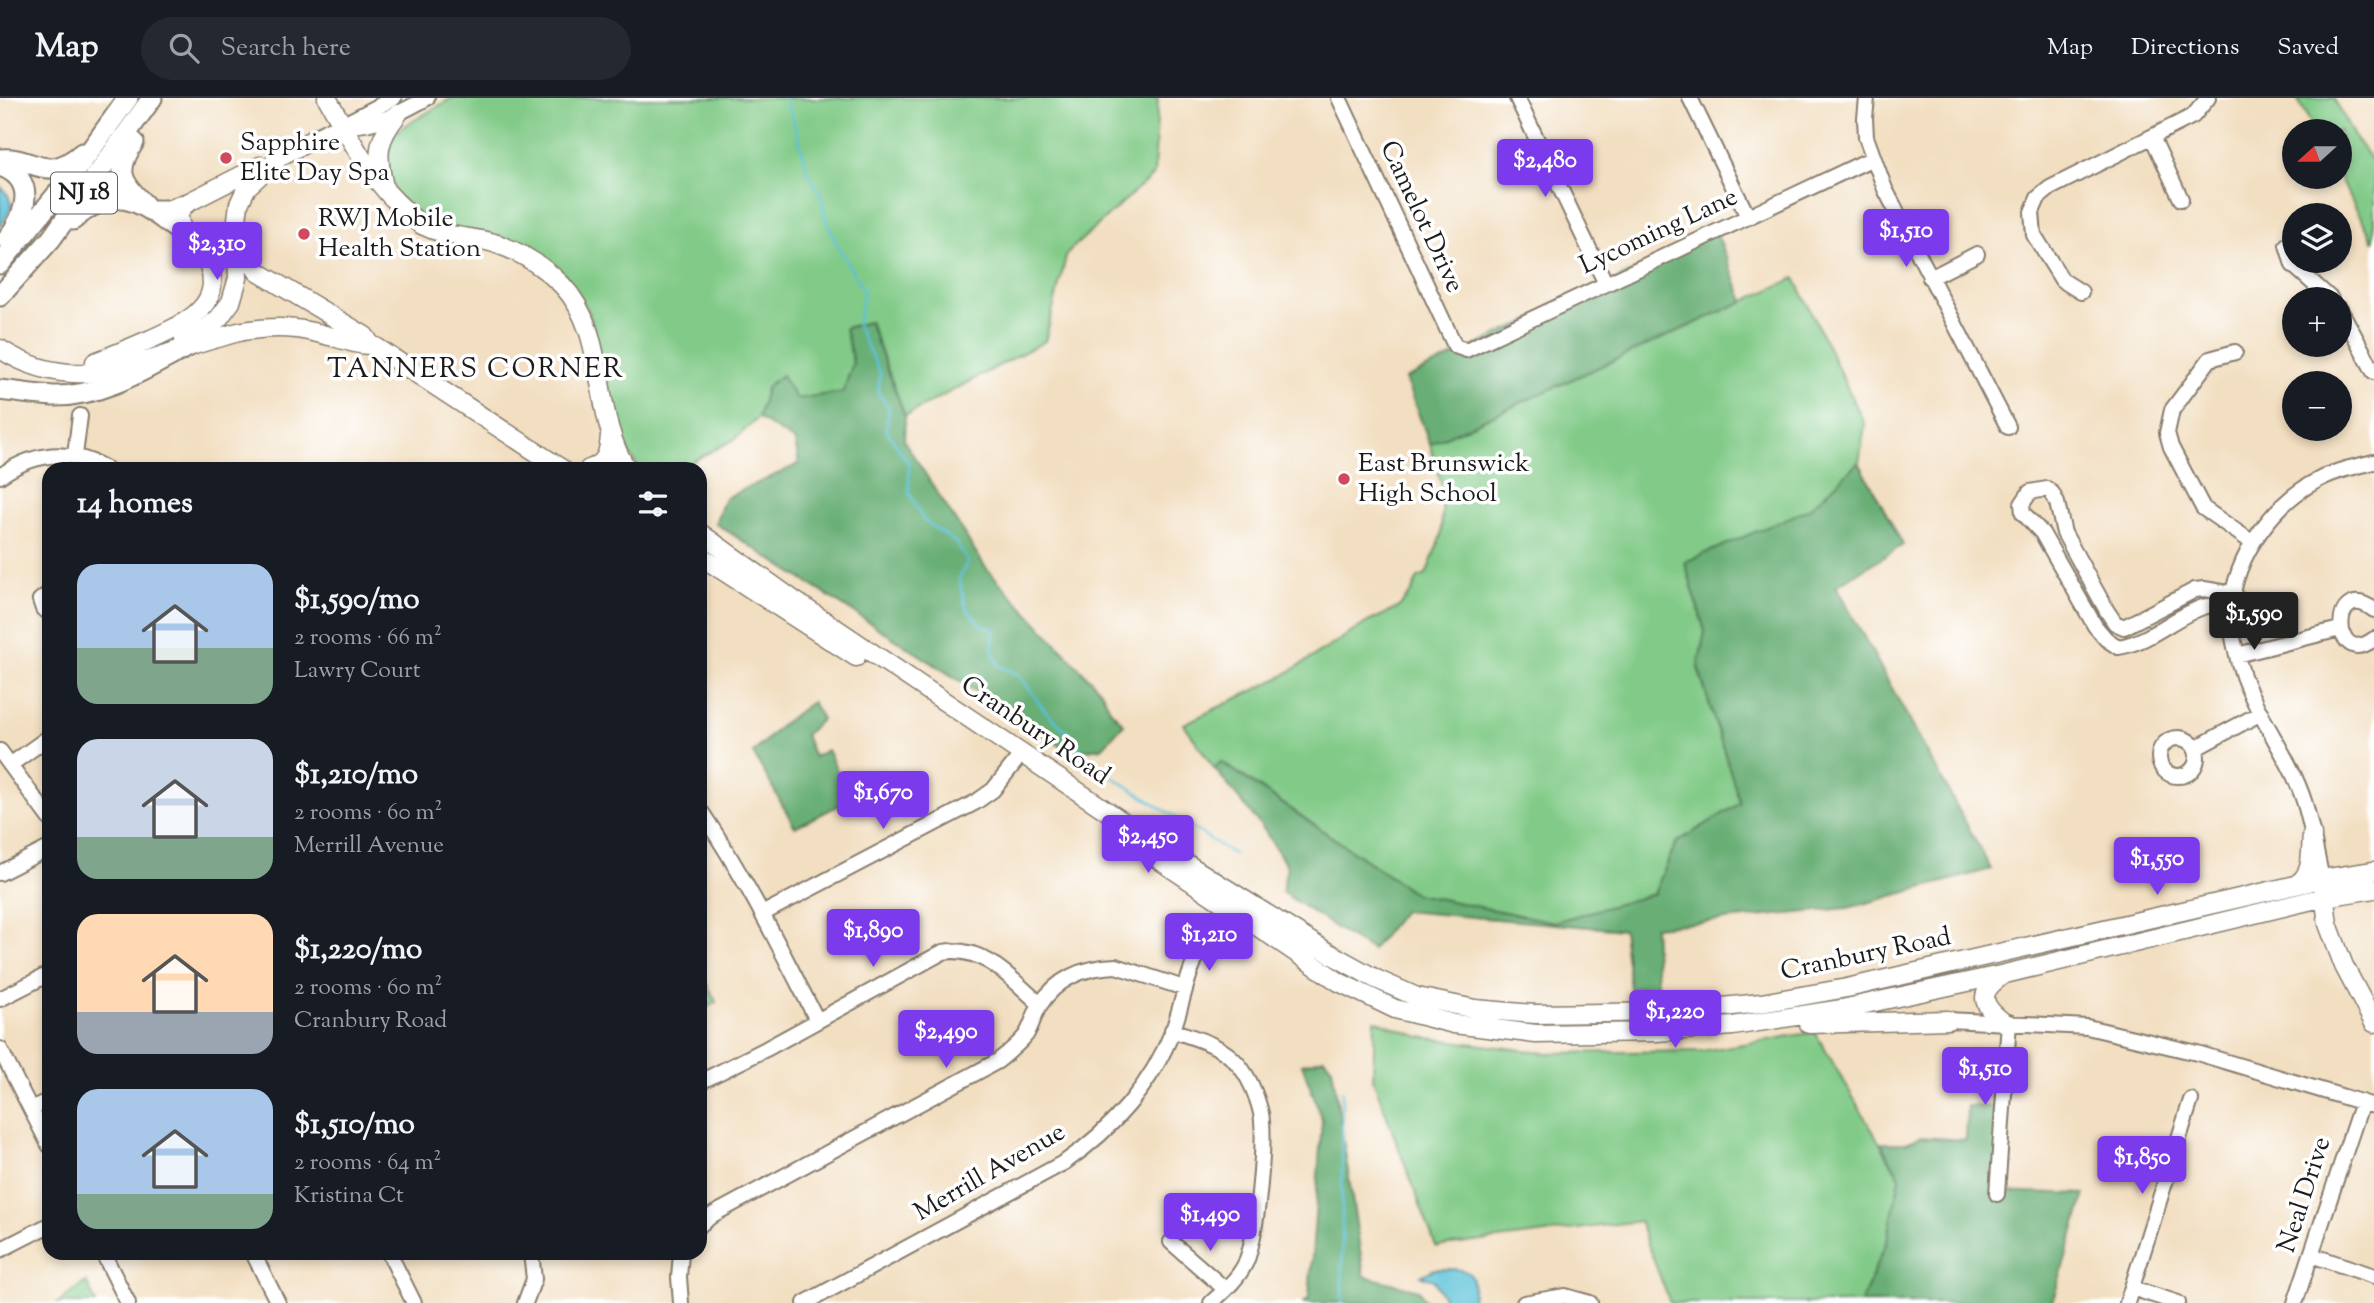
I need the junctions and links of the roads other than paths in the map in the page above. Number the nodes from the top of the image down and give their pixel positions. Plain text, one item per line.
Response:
1 (128, 98) edge
2 (327, 98) edge
3 (427, 98) edge
4 (1339, 98) edge
5 (1517, 98) edge
6 (1689, 98) edge
7 (1867, 98) edge
8 (2208, 98) edge
9 (150, 104) edge
10 (396, 106) edge
11 (342, 125) junction
12 (2152, 137) junction
13 (93, 149) junction
14 (282, 155) junction
15 (1873, 158) junction
16 (0, 159) edge
17 (0, 166) edge
18 (385, 193) junction
19 (2181, 199) dead end
20 (185, 204) junction
21 (149, 208) junction
22 (1748, 217) junction
23 (236, 227) junction
24 (51, 239) junction
25 (192, 240) junction
26 (0, 248) edge
27 (1977, 254) dead end
28 (0, 264) edge
29 (2302, 273) edge
30 (1930, 278) junction
31 (1606, 284) junction
32 (2318, 287) edge
33 (2081, 292) dead end
34 (0, 296) edge
35 (2352, 331) edge
36 (0, 335) edge
37 (191, 345) junction
38 (371, 345) junction
39 (0, 349) edge
40 (1466, 351) joint
41 (2235, 352) dead end
42 (95, 362) junction
43 (2374, 372) edge
44 (0, 390) edge
45 (80, 416) dead end
46 (2008, 427) dead end
47 (610, 435) junction
48 (75, 455) junction
49 (91, 462) edge
50 (551, 462) edge
51 (601, 462) edge
52 (624, 462) edge
53 (2374, 463) edge
54 (0, 476) edge
55 (707, 538) edge
56 (2253, 542) junction
57 (707, 561) edge
58 (2233, 601) junction
59 (2374, 610) edge
60 (2119, 624) junction
61 (2340, 629) junction
62 (2374, 639) edge
63 (2112, 643) junction
64 (2237, 654) junction
65 (2261, 713) junction
66 (42, 742) edge
67 (2196, 748) dead end
68 (0, 751) edge
69 (1016, 761) junction
70 (10, 765) junction
71 (42, 808) edge
72 (707, 820) edge
73 (2312, 835) junction
74 (42, 852) edge
75 (2374, 870) edge
76 (0, 873) edge
77 (2292, 886) junction
78 (2323, 888) junction
79 (2374, 889) edge
80 (1231, 900) junction
81 (762, 914) junction
82 (2005, 974) junction
83 (42, 978) edge
84 (1184, 988) junction
85 (1847, 988) junction
86 (1901, 995) junction
87 (0, 999) edge
88 (1041, 1004) junction
89 (817, 1020) junction
90 (1948, 1020) junction
91 (2006, 1022) junction
92 (2374, 1023) edge
93 (1732, 1027) junction
94 (1172, 1030) junction
95 (0, 1049) edge
96 (707, 1078) edge
97 (2190, 1100) dead end
98 (42, 1104) edge
99 (2368, 1104) edge
100 (31, 1109) junction
101 (42, 1131) edge
102 (1997, 1194) dead end
103 (707, 1220) edge
104 (42, 1229) edge
105 (1171, 1242) dead end
106 (0, 1250) edge
107 (2311, 1255) junction
108 (106, 1260) edge
109 (256, 1260) edge
110 (392, 1260) edge
111 (532, 1260) edge
112 (680, 1260) edge
113 (2374, 1276) edge
114 (2132, 1288) junction
115 (1225, 1289) junction
116 (128, 1303) edge
117 (278, 1303) edge
118 (414, 1303) edge
119 (525, 1303) edge
120 (681, 1303) edge
121 (805, 1303) edge
122 (1211, 1303) edge
123 (1524, 1303) edge
124 (1590, 1303) edge
125 (2127, 1303) edge
126 (2178, 1303) edge
127 (2295, 1303) edge

1 - 13 highway, NJ 18
2 - 11 main road
3 - 10 street
4 - 40 street, Camelot Drive
5 - 31 street
6 - 22 street
7 - 15 street
8 - 12 street
9 - 21 highway
9 - 24 highway, NJ 18
10 - 11 street
10 - 18 main road
11 - 14 main road
11 - 18 main road
12 - 19 street
12 - 33 street
13 - 16 highway
13 - 28 highway, NJ 18
14 - 20 main road
14 - 23 main road
15 - 22 street, Lycoming Lane
15 - 30 street
17 - 26 highway
18 - 47 main road
20 - 21 highway
20 - 25 main road
21 - 24 highway
21 - 25 highway
22 - 31 street, Lycoming Lane
23 - 38 main road
23 - 42 main road
24 - 34 highway, NJ 18
25 - 42 main road
27 - 30 street
29 - 32 street
30 - 46 street
31 - 40 street, Lycoming Lane
35 - 43 street
36 - 42 main road
37 - 38 main road
37 - 39 main road
37 - 44 highway
38 - 50 main road
41 - 56 street
45 - 48 street
47 - 51 main road
47 - 52 main road
48 - 49 street
48 - 54 street
53 - 56 street
55 - 80 main road, Cranbury Road
56 - 58 street
57 - 69 main road, Cranbury Road
58 - 60 street
58 - 63 street
58 - 64 street
59 - 61 street
60 - 63 street
60 - 63 street
61 - 62 street
61 - 64 street
64 - 65 street
65 - 67 street
65 - 73 street
66 - 70 street
68 - 70 street
69 - 80 main road, Cranbury Road
69 - 81 street
70 - 71 street
72 - 81 street
73 - 77 main road
73 - 78 street
74 - 76 street
75 - 78 main road, Cranbury Road
77 - 78 main road, Cranbury Road
77 - 85 main road, Cranbury Road
78 - 79 main road, Cranbury Road
78 - 82 main road, Cranbury Road
78 - 92 main road
80 - 84 street, Merrill Avenue
80 - 85 main road, Cranbury Road
80 - 93 main road, Cranbury Road
81 - 89 street
82 - 86 main road, Cranbury Road
82 - 91 main road
83 - 87 street
84 - 88 street
84 - 94 street, Merrill Avenue
85 - 86 main road
86 - 90 main road
86 - 93 main road, Cranbury Road
88 - 89 street
88 - 103 street
89 - 96 street
90 - 91 street
90 - 93 main road
91 - 99 street
91 - 102 street
94 - 115 street
94 - 121 street, Merrill Avenue
95 - 100 street
97 - 114 street
98 - 100 street
99 - 107 street, Neal Drive
100 - 101 street
104 - 106 street
105 - 115 street
107 - 113 street
107 - 127 street, Neal Drive
108 - 116 street
109 - 117 street
110 - 118 street
111 - 119 street
112 - 120 street
114 - 125 street
114 - 126 street
115 - 122 street
123 - 124 street

